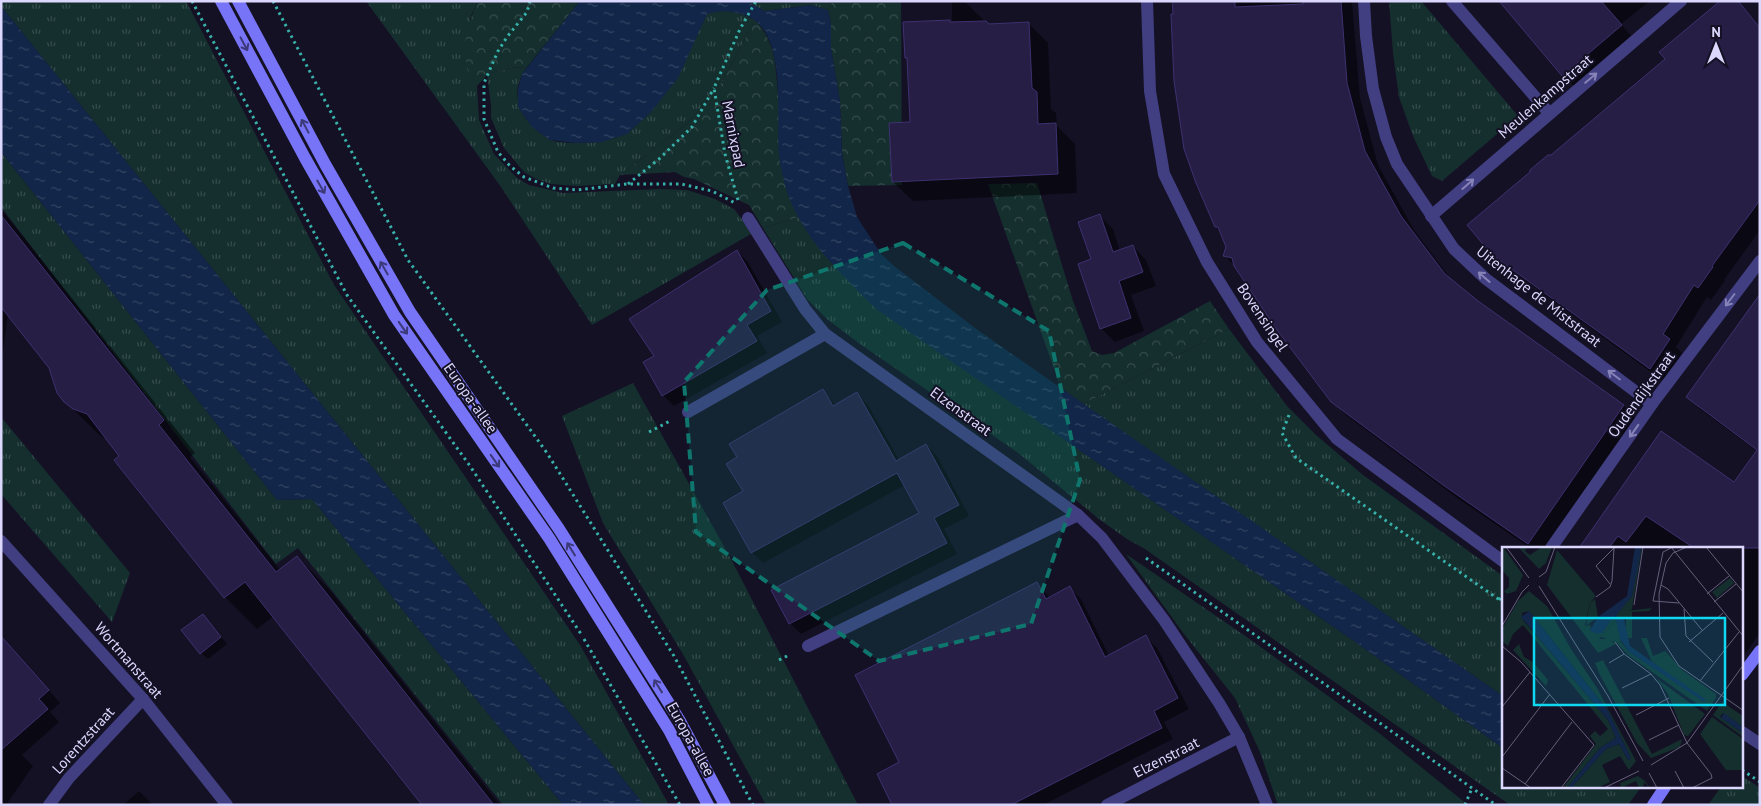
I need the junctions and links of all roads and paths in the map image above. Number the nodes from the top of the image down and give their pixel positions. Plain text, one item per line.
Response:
1 (221, 1) edge
2 (238, 1) edge
3 (273, 1) edge
4 (530, 1) edge
5 (756, 1) edge
6 (1147, 1) edge
7 (1364, 1) edge
8 (1452, 1) edge
9 (1681, 1) edge
10 (714, 88) junction
11 (1549, 113) junction
12 (627, 184) junction
13 (1431, 216) junction
14 (748, 218) dead end
15 (1760, 261) edge
16 (825, 334) junction
17 (1301, 395) junction
18 (1652, 404) junction
19 (688, 412) dead end
20 (1078, 515) junction
21 (1, 541) edge
22 (1552, 547) edge
23 (1146, 558) dead end
24 (1502, 561) edge
25 (1502, 596) edge
26 (1499, 600) junction
27 (1502, 602) edge
28 (808, 646) dead end
29 (1760, 651) edge
30 (1744, 672) edge
31 (143, 699) junction
32 (1744, 733) edge
33 (1239, 738) junction
34 (1760, 744) edge
35 (1744, 771) edge
36 (1760, 782) edge
37 (1472, 788) junction
38 (1664, 788) edge
39 (49, 805) edge
40 (227, 805) edge
41 (708, 805) edge
42 (725, 805) edge
43 (753, 805) edge
44 (1107, 805) edge
45 (1267, 805) edge
46 (1465, 805) edge
47 (1496, 805) edge
48 (1653, 805) edge

1 -> 41 main road, Europa-allee
42 -> 2 main road, Europa-allee
3 - 43 path, Europa-allee
4 - 12 path
5 - 10 path, Marnixpad
6 - 17 street, Bovensingel
7 - 13 street, Uitenhage de Miststraat
8 - 11 street
11 -> 9 street, Meulenkampstraat
10 - 12 path
10 - 12 path, Marnixpad
13 -> 11 street, Meulenkampstraat
18 -> 13 street, Uitenhage de Miststraat
14 - 16 street, Elzenstraat
15 -> 18 street, Oudendijkstraat
16 - 19 street
16 - 20 street, Elzenstraat
17 - 24 street, Bovensingel
17 - 26 path
18 -> 22 street, Oudendijkstraat
20 - 28 street
20 - 33 street, Elzenstraat
21 - 31 street, Wortmanstraat
23 - 37 path
25 - 26 path
26 - 27 path
29 - 30 main road
31 - 39 street, Lorentzstraat
31 - 40 street, Wortmanstraat
32 - 34 street
33 - 44 street, Elzenstraat
33 - 45 street, Elzenstraat
35 - 36 path
37 - 46 path
37 - 47 path
38 - 48 main road

